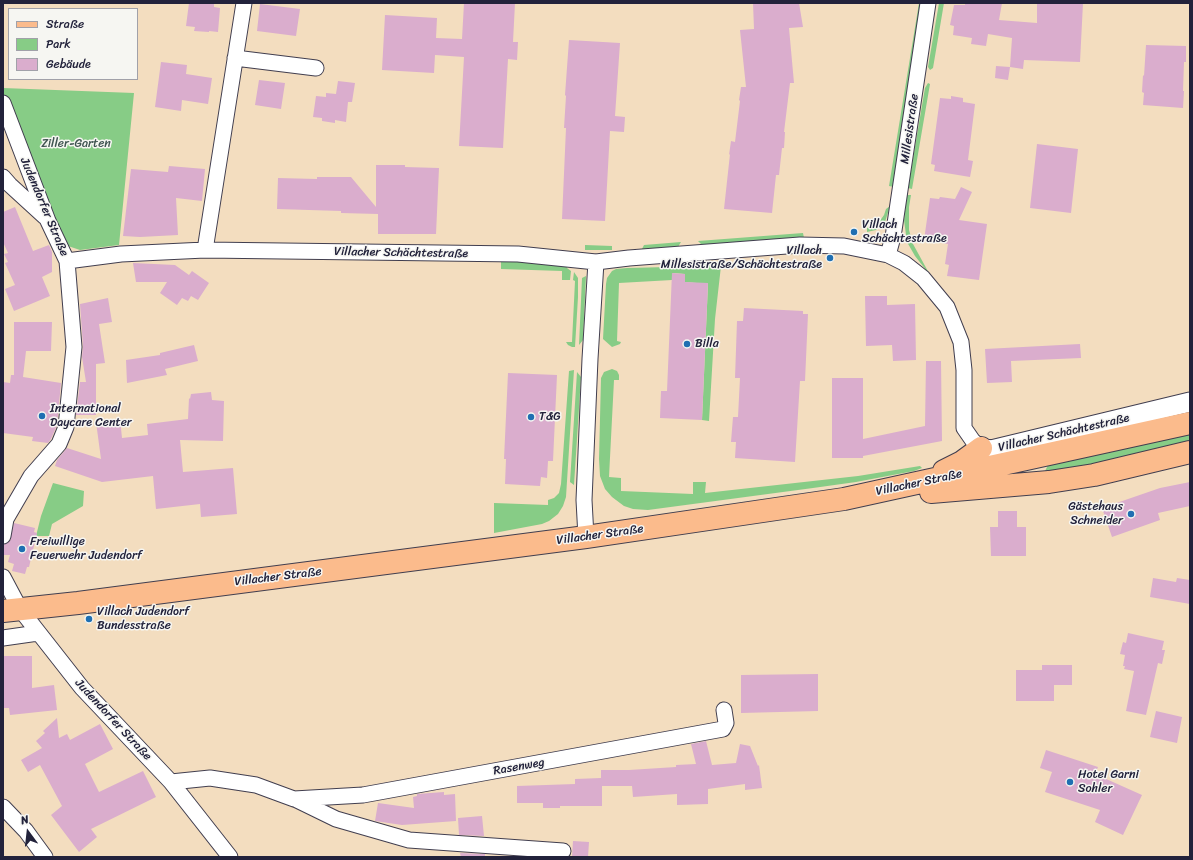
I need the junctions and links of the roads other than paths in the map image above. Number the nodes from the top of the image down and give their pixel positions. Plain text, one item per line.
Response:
1 (244, 3) edge
2 (928, 3) edge
3 (235, 58) junction
4 (316, 68) dead end
5 (3, 103) edge
6 (3, 177) edge
7 (48, 221) junction
8 (205, 250) junction
9 (888, 255) junction
10 (67, 261) junction
11 (596, 262) junction
12 (1190, 402) edge
13 (1190, 423) edge
14 (981, 448) junction
15 (1190, 452) edge
16 (919, 483) junction
17 (844, 500) junction
18 (3, 536) edge
19 (586, 537) junction
20 (3, 577) edge
21 (11, 610) edge
22 (38, 633) junction
23 (3, 638) edge
24 (724, 710) dead end
25 (171, 782) junction
26 (294, 799) junction
27 (3, 807) edge
28 (564, 851) dead end
29 (45, 857) edge
30 (230, 857) edge

1 - 3 street
2 - 9 street, Millesistraße
3 - 4 street
3 - 8 street
5 - 7 street, Judendorfer Straße
6 - 7 street
7 - 10 street, Judendorfer Straße
8 - 10 street, Villacher Schächtestraße
8 - 11 street, Villacher Schächtestraße
9 - 11 street, Villacher Schächtestraße
9 - 14 street, Villacher Schächtestraße
10 - 18 street, Judendorfer Straße
11 - 19 street
12 - 14 street, Villacher Schächtestraße
13 - 16 main road, Villacher Straße
14 - 16 main road
15 - 17 main road
16 - 17 main road, Villacher Straße
17 - 19 main road, Villacher Straße
19 - 21 main road, Villacher Straße
20 - 21 street, Judendorfer Straße
21 - 22 street, Judendorfer Straße
22 - 23 street
22 - 25 street, Judendorfer Straße
24 - 26 street, Rasenweg
25 - 26 street, Rasenweg
25 - 30 street, Judendorfer Straße
26 - 28 street, Rasenweg
27 - 29 street

